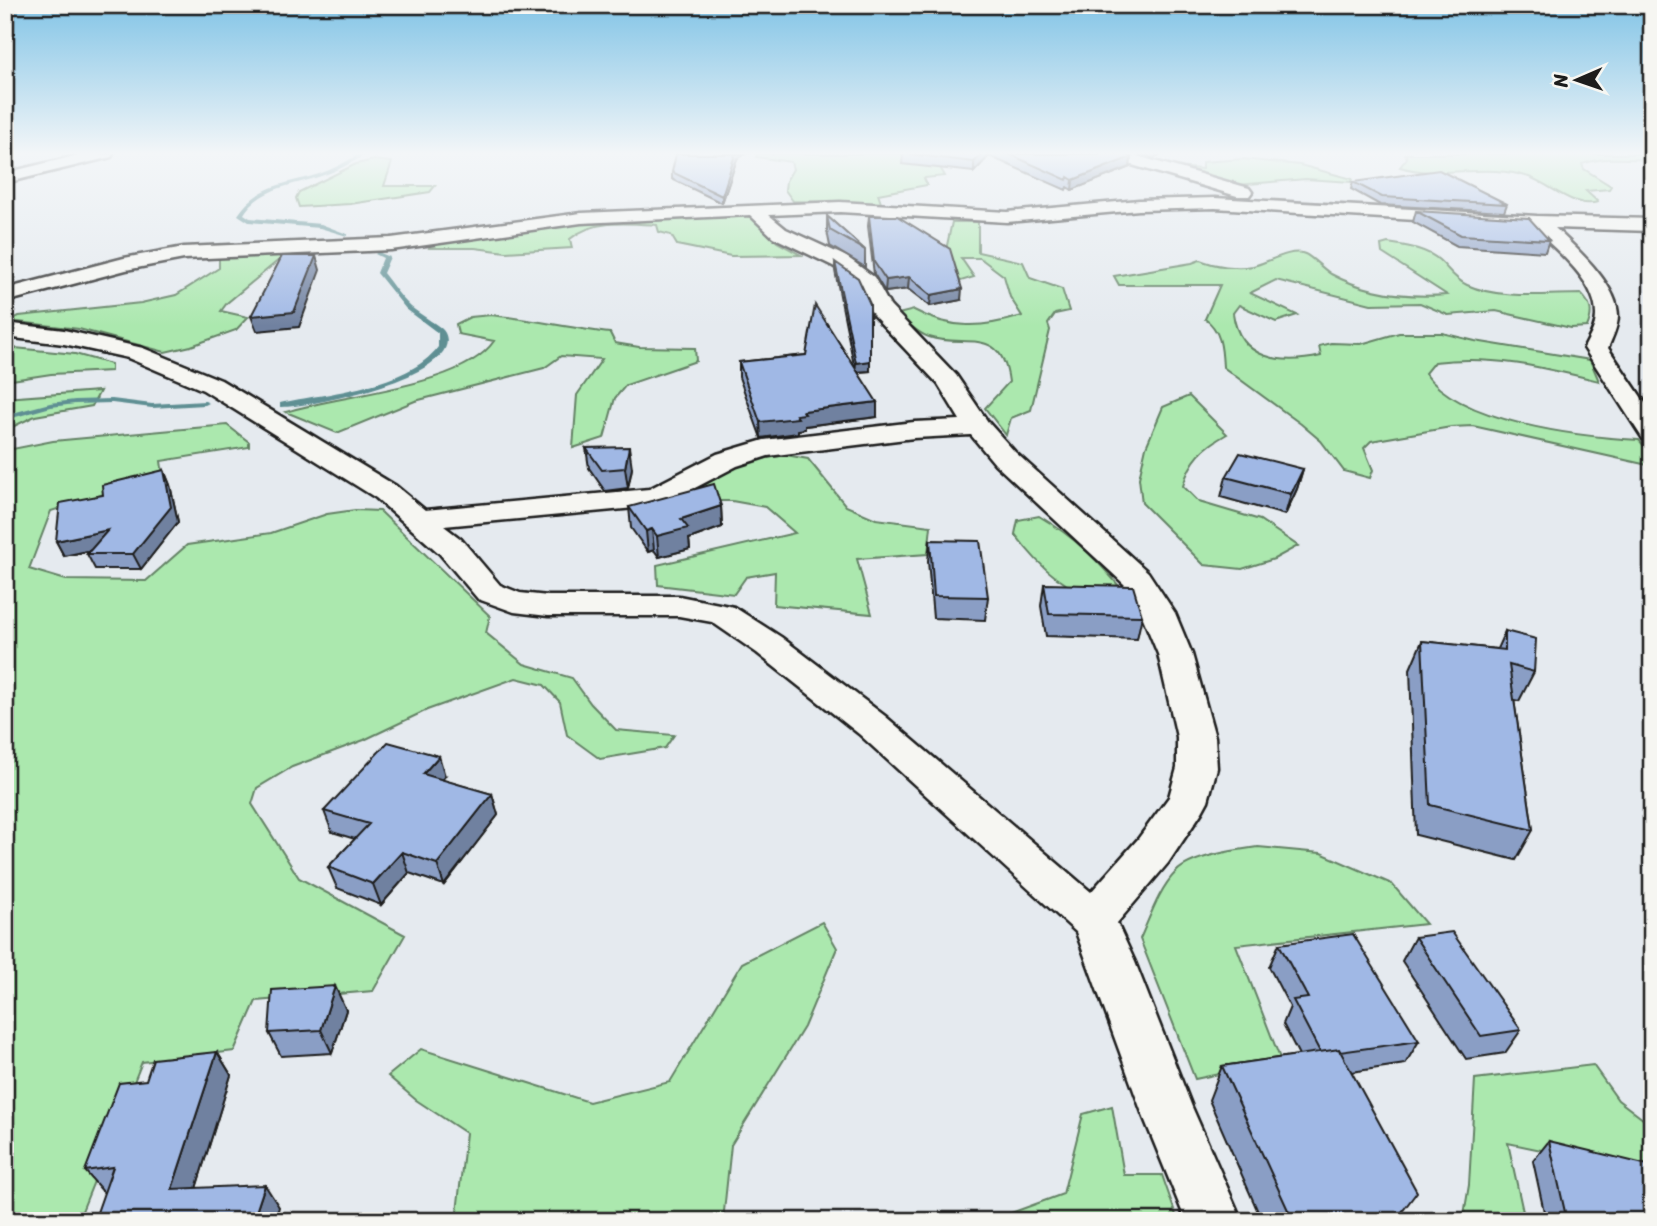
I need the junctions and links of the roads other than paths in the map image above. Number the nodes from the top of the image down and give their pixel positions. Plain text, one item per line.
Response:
1 (711, 211) edge
2 (755, 211) edge
3 (901, 211) edge
4 (1059, 211) edge
5 (1370, 211) edge
6 (1537, 222) junction
7 (1652, 225) edge
8 (5, 296) edge
9 (5, 330) edge
10 (978, 427) junction
11 (1652, 433) edge
12 (418, 519) junction
13 (1093, 920) junction
14 (1214, 1221) edge

1 - 8 street
2 - 10 street
3 - 4 street
5 - 6 street
6 - 7 street
6 - 11 street
9 - 12 street
10 - 12 street
10 - 13 street
12 - 13 street
13 - 14 street

